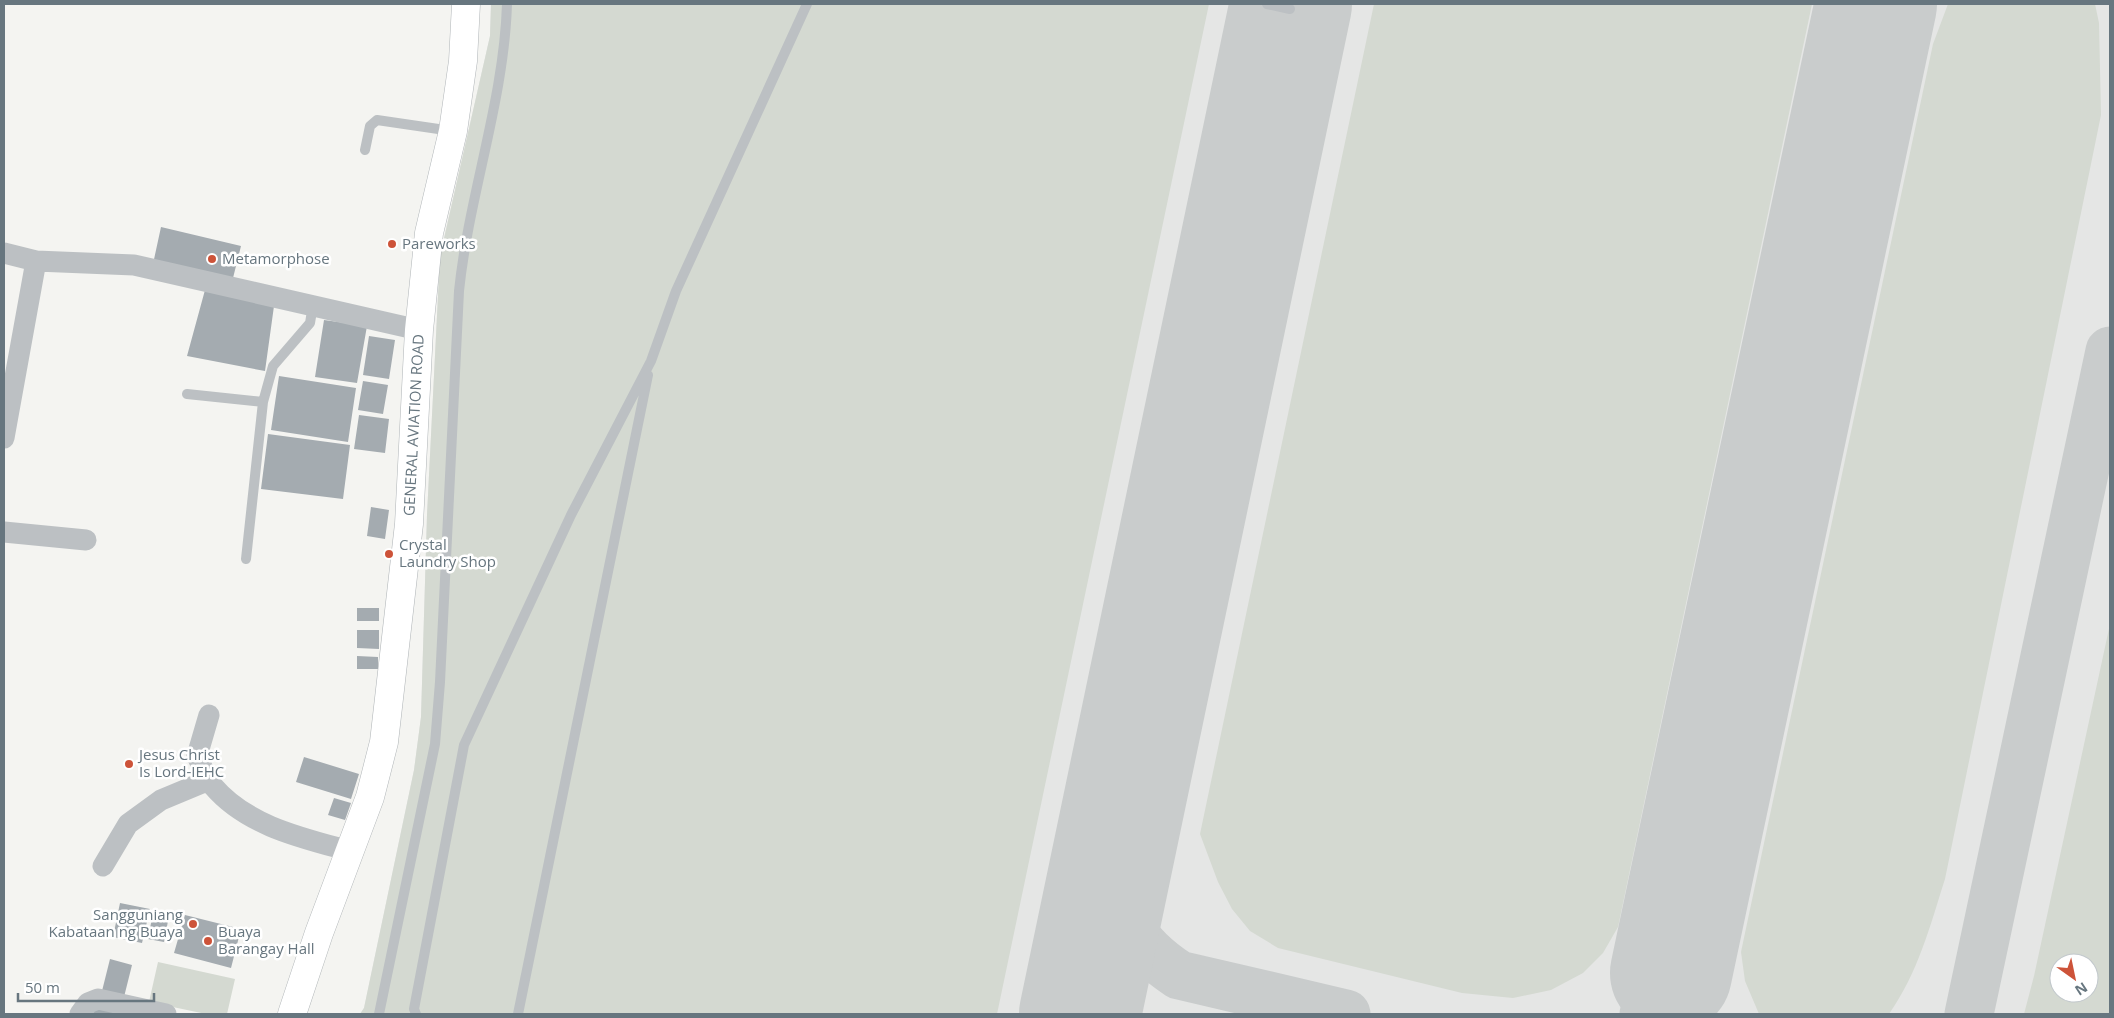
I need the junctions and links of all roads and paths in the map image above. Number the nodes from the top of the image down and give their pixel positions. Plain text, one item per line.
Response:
1 (466, 4) edge
2 (506, 4) edge
3 (808, 4) edge
4 (1267, 4) edge
5 (1290, 9) dead end
6 (453, 131) junction
7 (365, 150) dead end
8 (4, 253) edge
9 (36, 261) junction
10 (313, 305) junction
11 (419, 330) junction
12 (651, 362) junction
13 (187, 394) dead end
14 (263, 402) junction
15 (4, 431) edge
16 (4, 532) edge
17 (86, 540) dead end
18 (246, 559) dead end
19 (209, 715) dead end
20 (209, 780) junction
21 (350, 851) junction
22 (103, 866) dead end
23 (80, 1014) edge
24 (166, 1014) edge
25 (292, 1014) edge
26 (380, 1014) edge
27 (416, 1014) edge
28 (518, 1014) edge

1 - 6 main road, GENERAL AVIATION ROAD
2 - 26 lane
3 - 12 lane
4 - 5 lane
6 - 7 lane
6 - 11 main road, GENERAL AVIATION ROAD
8 - 9 street
9 - 10 street
9 - 15 street
10 - 11 street
10 - 14 lane
11 - 21 main road, GENERAL AVIATION ROAD
12 - 27 lane
12 - 28 lane
13 - 14 lane
14 - 18 lane
16 - 17 street
19 - 20 street
20 - 21 street
20 - 22 street
21 - 25 main road, GENERAL AVIATION ROAD
23 - 24 street

